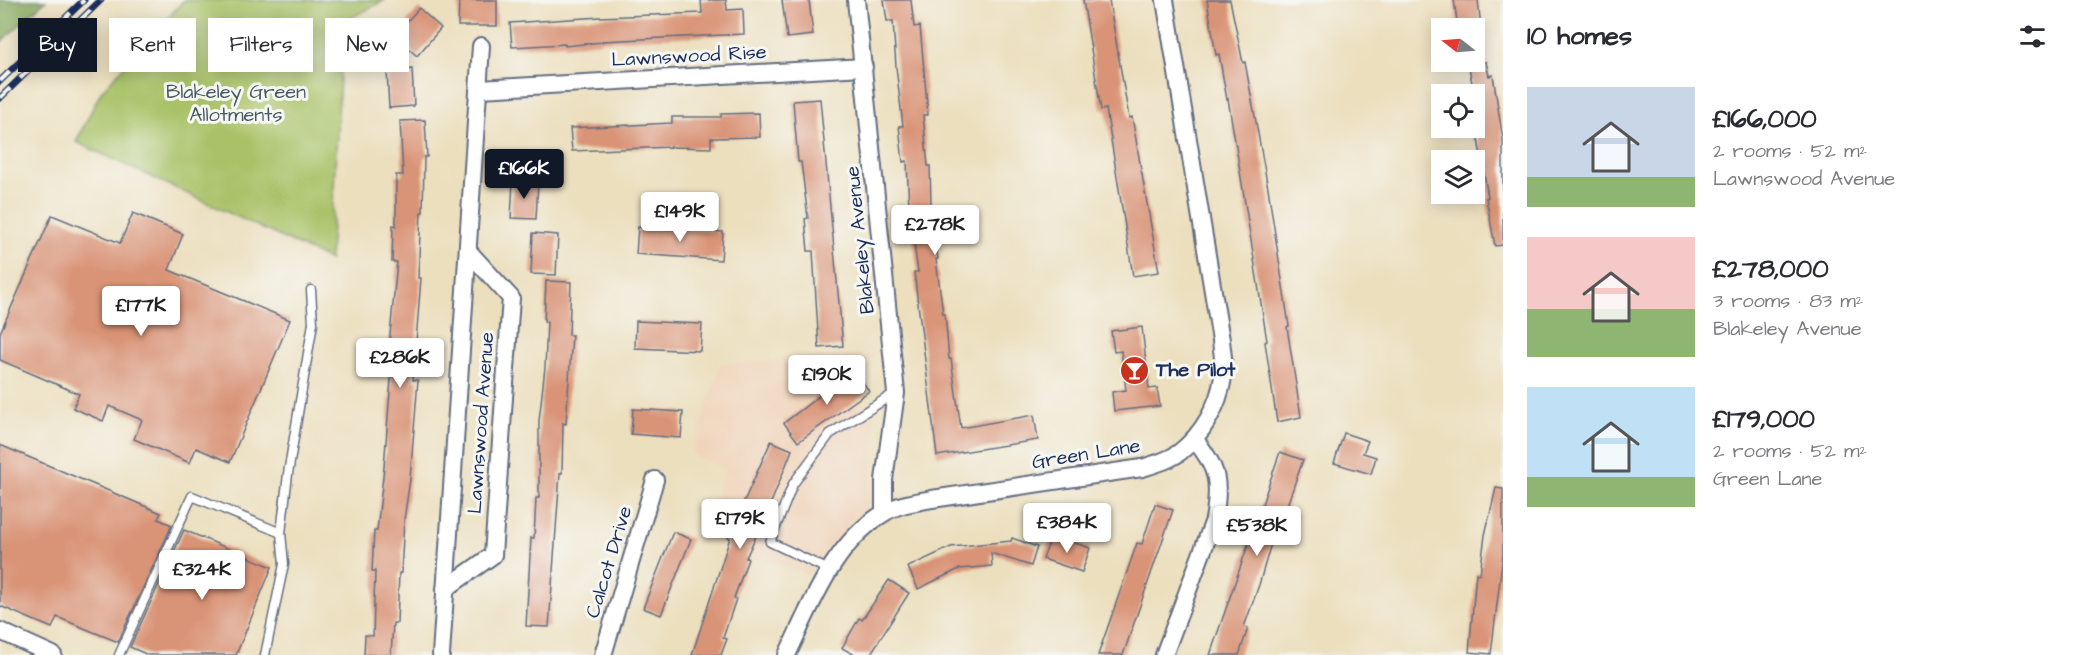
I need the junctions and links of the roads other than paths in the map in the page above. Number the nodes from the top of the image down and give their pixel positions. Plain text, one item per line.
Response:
1 (856, 0) edge
2 (1165, 0) edge
3 (481, 46) dead end
4 (864, 67) junction
5 (480, 89) junction
6 (469, 252) junction
7 (311, 290) dead end
8 (896, 393) junction
9 (1194, 439) junction
10 (655, 480) dead end
11 (884, 512) junction
12 (281, 533) junction
13 (829, 570) junction
14 (445, 589) junction
15 (0, 631) edge
16 (53, 655) edge
17 (119, 655) edge
18 (266, 655) edge
19 (441, 655) edge
20 (603, 655) edge
21 (786, 655) edge
22 (1164, 655) edge

1 - 4 street, Blakeley Avenue
2 - 9 street, Green Lane
3 - 5 street, Lawnswood Avenue
4 - 5 street, Lawnswood Rise
4 - 8 street, Blakeley Avenue
5 - 6 street, Lawnswood Avenue
6 - 14 street, Lawnswood Avenue
6 - 14 street, Lawnswood Avenue
7 - 12 lane
8 - 11 street, Blakeley Avenue
8 - 13 lane
9 - 11 street, Green Lane
9 - 22 street
10 - 20 street, Calcot Drive
11 - 13 street, Green Lane
12 - 17 lane
12 - 18 lane
13 - 21 street, Green Lane
14 - 19 street, Lawnswood Avenue
15 - 16 street

